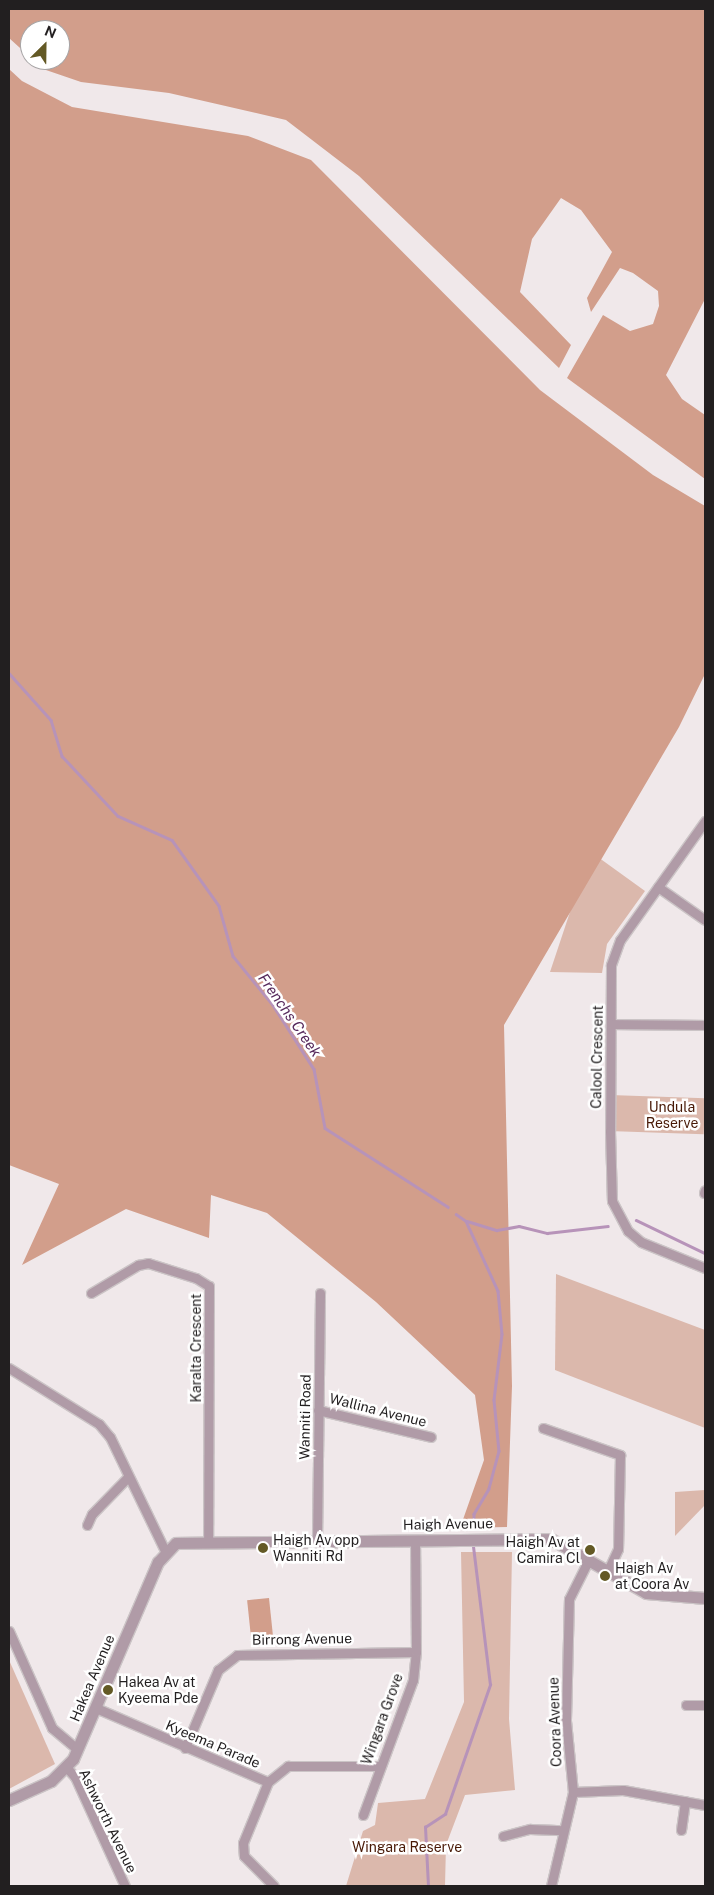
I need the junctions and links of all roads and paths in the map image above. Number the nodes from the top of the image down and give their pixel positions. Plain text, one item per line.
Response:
1 (705, 821) edge
2 (658, 887) junction
3 (705, 920) edge
4 (612, 1024) junction
5 (705, 1025) edge
6 (705, 1268) edge
7 (91, 1293) dead end
8 (320, 1293) dead end
9 (9, 1368) edge
10 (318, 1410) junction
11 (543, 1428) dead end
12 (431, 1437) dead end
13 (128, 1478) junction
14 (87, 1525) dead end
15 (415, 1540) junction
16 (317, 1541) junction
17 (208, 1542) junction
18 (165, 1551) junction
19 (589, 1559) junction
20 (608, 1570) junction
21 (705, 1598) edge
22 (9, 1631) edge
23 (416, 1652) junction
24 (686, 1705) dead end
25 (705, 1705) edge
26 (96, 1708) junction
27 (185, 1748) junction
28 (77, 1749) junction
29 (379, 1766) junction
30 (67, 1768) junction
31 (268, 1782) junction
32 (573, 1792) junction
33 (9, 1800) edge
34 (685, 1801) junction
35 (705, 1804) edge
36 (363, 1815) dead end
37 (563, 1830) junction
38 (681, 1830) dead end
39 (503, 1836) dead end
40 (125, 1886) edge
41 (274, 1886) edge
42 (551, 1886) edge

1 - 2 street, Calool Crescent
2 - 3 street
2 - 4 street, Calool Crescent
4 - 5 street
4 - 6 street, Calool Crescent
7 - 17 street, Karalta Crescent
8 - 10 street, Wanniti Road
9 - 13 street
10 - 12 street, Wallina Avenue
10 - 16 street, Wanniti Road
11 - 20 street
13 - 14 street
13 - 18 street
15 - 16 street, Haigh Avenue
15 - 19 street, Haigh Avenue
15 - 23 street, Wingara Grove
16 - 17 street, Haigh Avenue
17 - 18 street, Haigh Avenue
18 - 26 street, Hakea Avenue
19 - 20 street, Haigh Avenue
19 - 32 street, Coora Avenue
20 - 21 street, Haigh Avenue
22 - 28 street
23 - 27 street, Birrong Avenue
23 - 29 street, Wingara Grove
24 - 25 street
26 - 27 street, Kyeema Parade
26 - 28 street, Hakea Avenue
27 - 31 street, Kyeema Parade
28 - 30 street, Hakea Avenue
29 - 31 street, Kyeema Parade
29 - 36 street, Wingara Grove
30 - 33 street, Hakea Avenue
30 - 40 street, Ashworth Avenue
31 - 41 street
32 - 34 street
32 - 37 street, Coora Avenue
34 - 35 street
34 - 38 street
37 - 39 street
37 - 42 street, Coora Avenue

